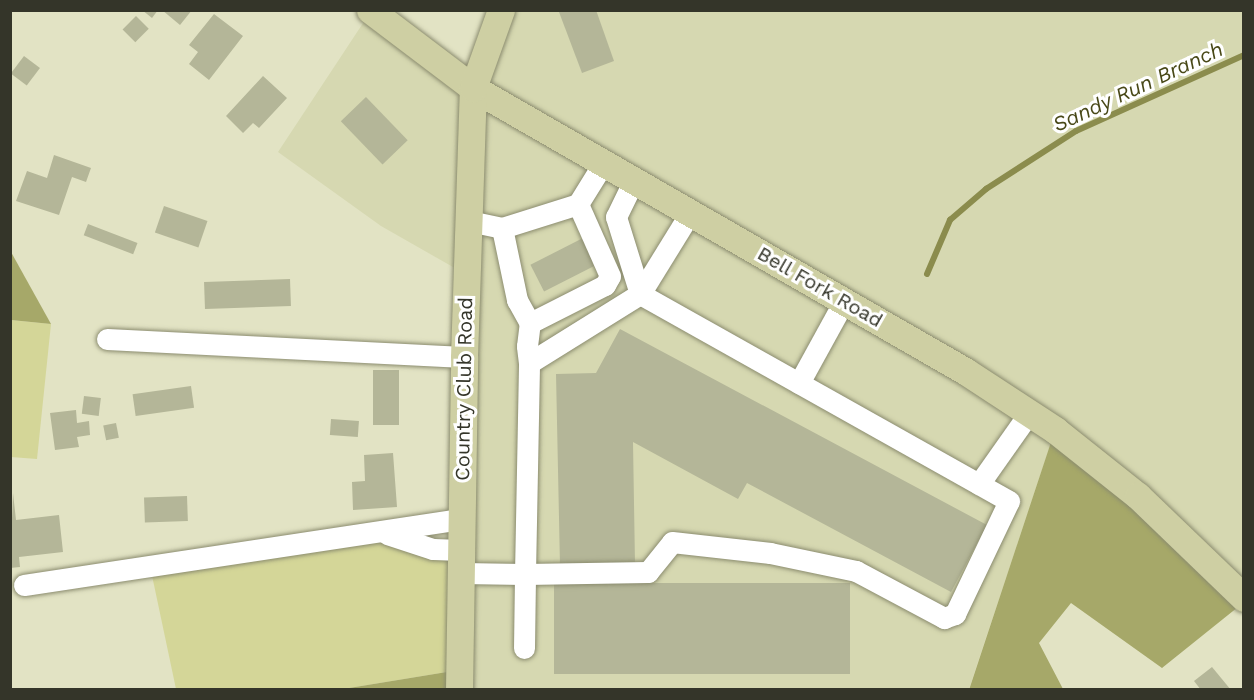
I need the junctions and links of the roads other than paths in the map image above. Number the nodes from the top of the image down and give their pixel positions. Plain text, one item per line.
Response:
1 (370, 10) edge
2 (501, 10) edge
3 (473, 88) junction
4 (604, 162) junction
5 (634, 180) junction
6 (578, 204) junction
7 (690, 213) junction
8 (469, 221) junction
9 (502, 228) junction
10 (640, 294) junction
11 (844, 301) junction
12 (530, 323) junction
13 (107, 339) dead end
14 (464, 357) junction
15 (529, 363) junction
16 (799, 383) junction
17 (1029, 413) junction
18 (979, 484) junction
19 (462, 519) junction
20 (383, 533) junction
21 (461, 562) junction
22 (525, 573) junction
23 (24, 585) dead end
24 (1244, 598) edge
25 (524, 648) dead end
26 (459, 690) edge

1 - 3 main road, Bell Fork Road
2 - 3 main road, Country Club Road
3 - 4 main road, Bell Fork Road
3 - 8 main road, Country Club Road
4 - 5 main road, Bell Fork Road
4 - 6 street
5 - 7 main road, Bell Fork Road
5 - 10 street
6 - 9 street
6 - 12 street
7 - 10 street
7 - 11 main road, Bell Fork Road
8 - 9 street
8 - 14 main road, Country Club Road
9 - 12 street
10 - 15 street
10 - 16 street
11 - 16 street
11 - 17 main road, Bell Fork Road
12 - 15 street
13 - 14 street
14 - 19 main road, Country Club Road
15 - 22 street
16 - 18 street
17 - 18 street
17 - 24 main road, Bell Fork Road
18 - 22 street
19 - 20 street
19 - 21 main road, Country Club Road
20 - 21 street
20 - 23 street
21 - 22 street
21 - 26 main road, Country Club Road
22 - 25 street

